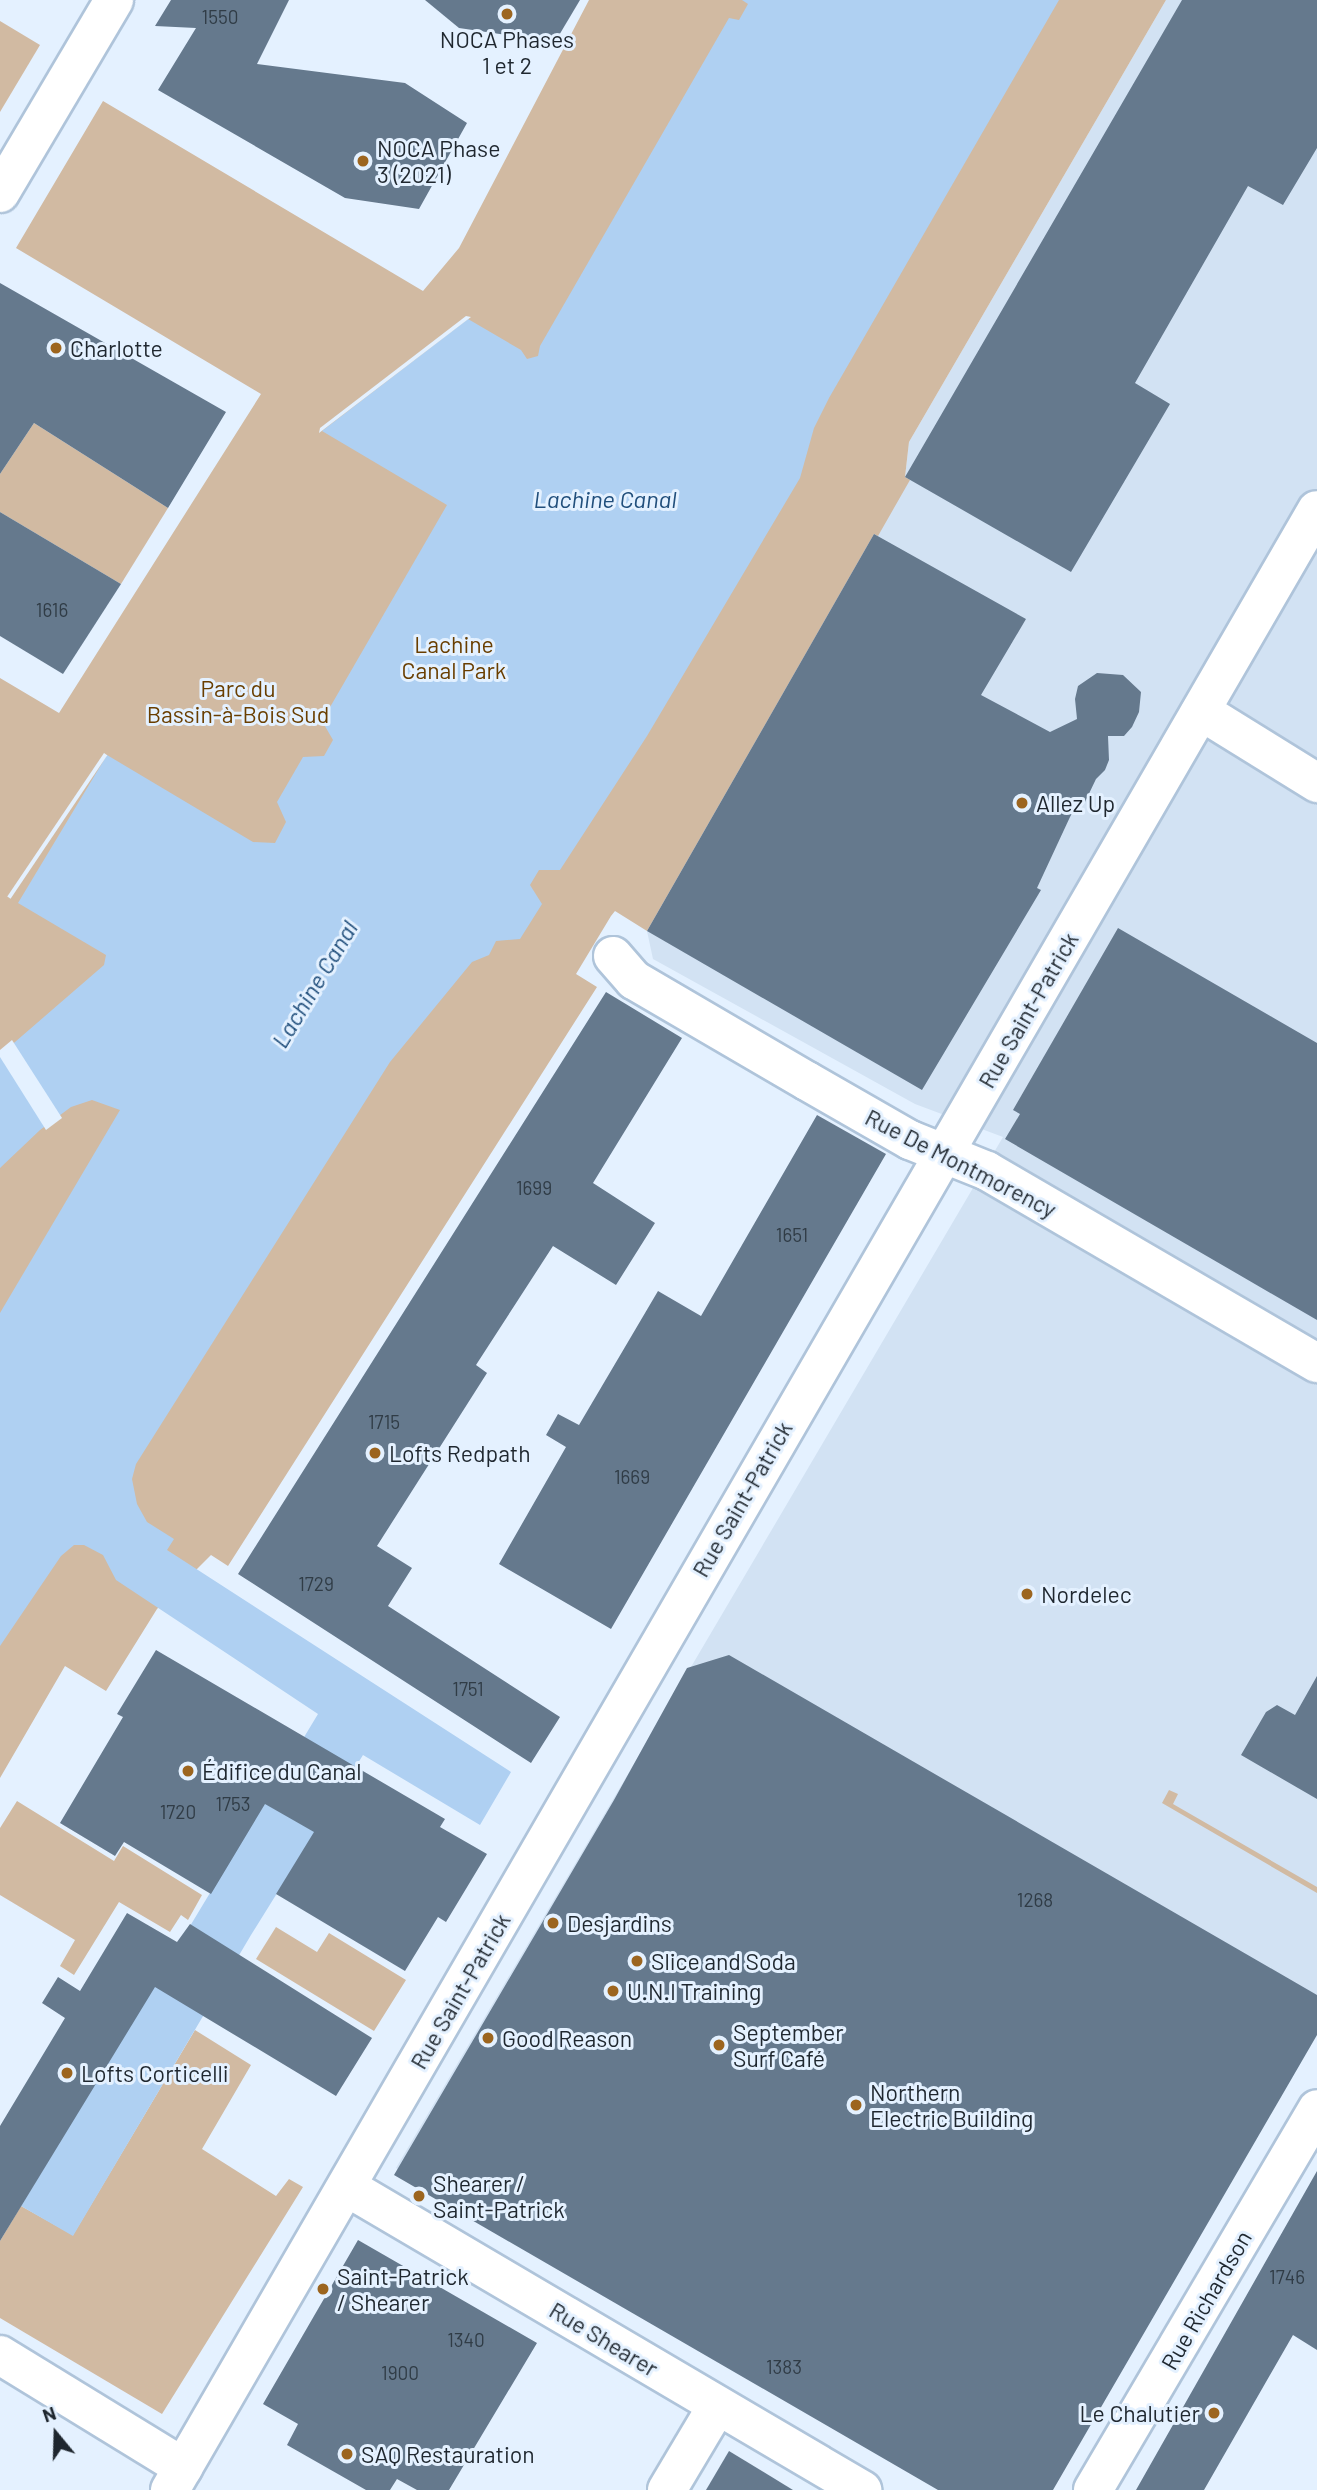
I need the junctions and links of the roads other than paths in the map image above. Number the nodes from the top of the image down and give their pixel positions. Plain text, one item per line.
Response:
1 (114, 0) edge
2 (0, 193) edge
3 (1317, 510) edge
4 (1201, 711) junction
5 (1317, 783) edge
6 (613, 956) dead end
7 (944, 1153) junction
8 (1317, 1363) edge
9 (1317, 2109) edge
10 (347, 2187) junction
11 (0, 2355) edge
12 (717, 2406) junction
13 (176, 2479) edge
14 (667, 2490) edge
15 (862, 2490) edge
16 (1093, 2490) edge

1 - 2 street
3 - 4 street, Rue Saint-Patrick
4 - 5 street
4 - 7 street, Rue Saint-Patrick
6 - 7 street, Rue De Montmorency
7 - 8 street, Rue De Montmorency
7 - 10 street, Rue Saint-Patrick
9 - 16 street, Rue Richardson
10 - 12 street, Rue Shearer
10 - 13 street, Rue Saint-Patrick
11 - 13 street
12 - 14 street
12 - 15 street, Rue Shearer

